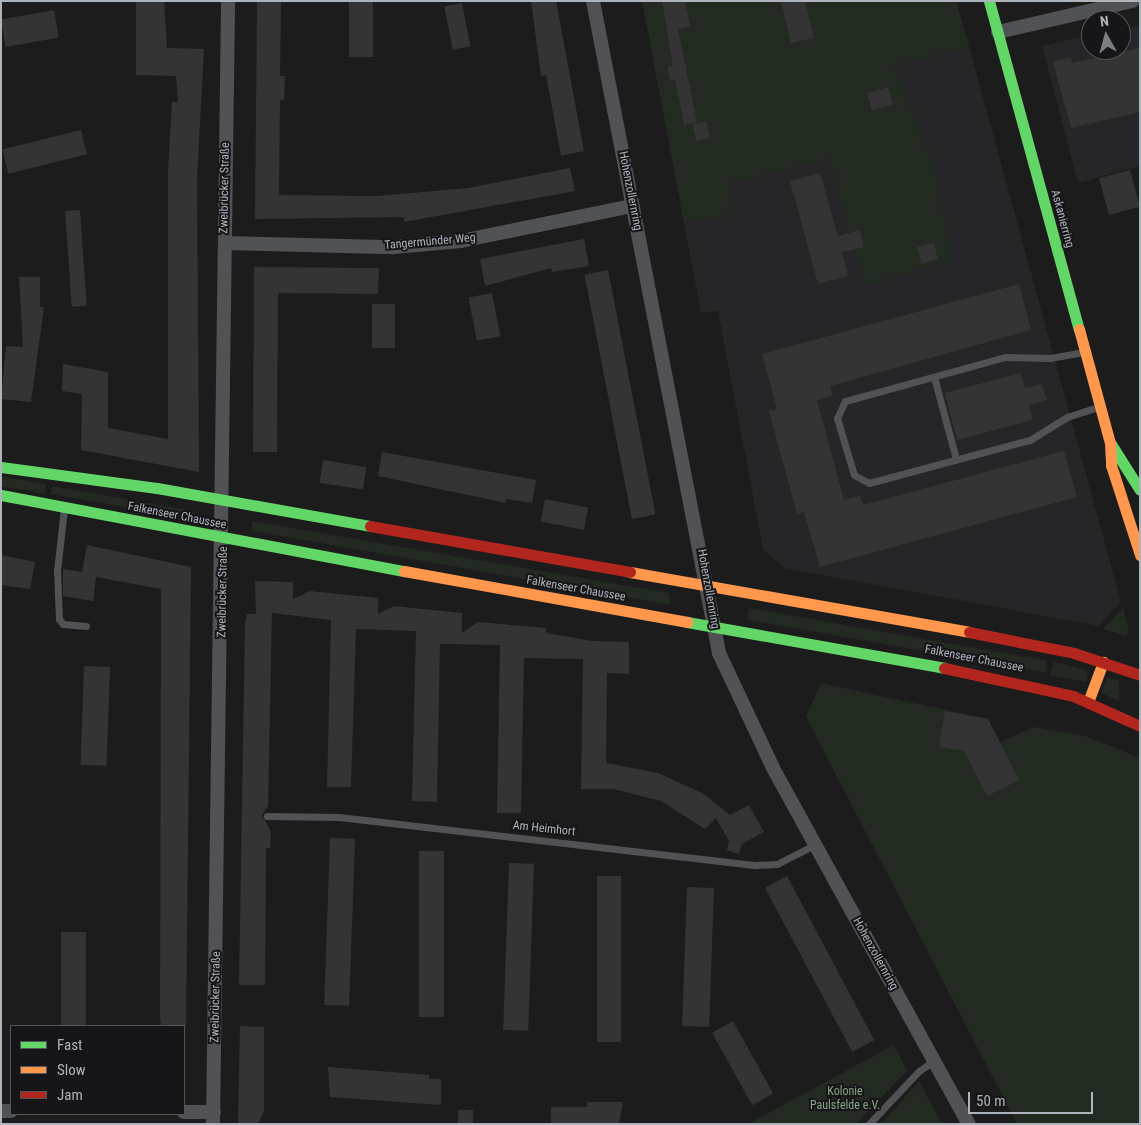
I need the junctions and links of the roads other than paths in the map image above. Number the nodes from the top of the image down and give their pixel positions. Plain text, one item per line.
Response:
1 (228, 1) edge
2 (593, 1) edge
3 (989, 1) edge
4 (1132, 1) edge
5 (998, 32) junction
6 (632, 206) junction
7 (225, 243) junction
8 (1084, 352) junction
9 (934, 377) junction
10 (1100, 407) junction
11 (1110, 443) junction
12 (956, 459) junction
13 (1, 466) edge
14 (1140, 490) edge
15 (1, 495) edge
16 (224, 500) junction
17 (64, 506) junction
18 (224, 539) junction
19 (1140, 555) edge
20 (708, 587) junction
21 (86, 626) dead end
22 (715, 628) junction
23 (1103, 662) junction
24 (1140, 676) edge
25 (1088, 702) junction
26 (1140, 726) edge
27 (266, 816) dead end
28 (814, 845) junction
29 (935, 1060) junction
30 (185, 1112) edge
31 (214, 1118) edge
32 (869, 1124) edge
33 (968, 1124) edge

1 - 7 street, Zweibrücker Straße
2 - 6 street, Hohenzollernring
3 - 5 main road, Askanierring
4 - 5 street
5 - 8 main road, Askanierring
6 - 7 street, Tangermünder Weg
6 - 20 street, Hohenzollernring
7 - 16 street, Zweibrücker Straße
8 - 9 lane
8 - 10 main road, Askanierring
9 - 12 lane
9 - 12 lane
10 - 11 main road, Askanierring
10 - 12 lane
11 - 14 main road, Askanierring
11 - 19 main road, Askanierring
13 - 16 main road, Falkenseer Chaussee
15 - 17 main road, Falkenseer Chaussee
16 - 18 street, Zweibrücker Straße
16 - 20 main road, Falkenseer Chaussee
17 - 18 main road, Falkenseer Chaussee
17 - 21 lane
18 - 22 main road, Falkenseer Chaussee
18 - 31 street, Zweibrücker Straße
20 - 22 street, Hohenzollernring
20 - 23 main road, Falkenseer Chaussee
22 - 25 main road, Falkenseer Chaussee
22 - 28 street, Hohenzollernring
23 - 24 main road, Falkenseer Chaussee
23 - 25 main road
25 - 26 main road, Falkenseer Chaussee
27 - 28 lane, Am Heimhort
28 - 29 street, Hohenzollernring
29 - 32 lane
29 - 33 street, Hohenzollernring
30 - 31 street

